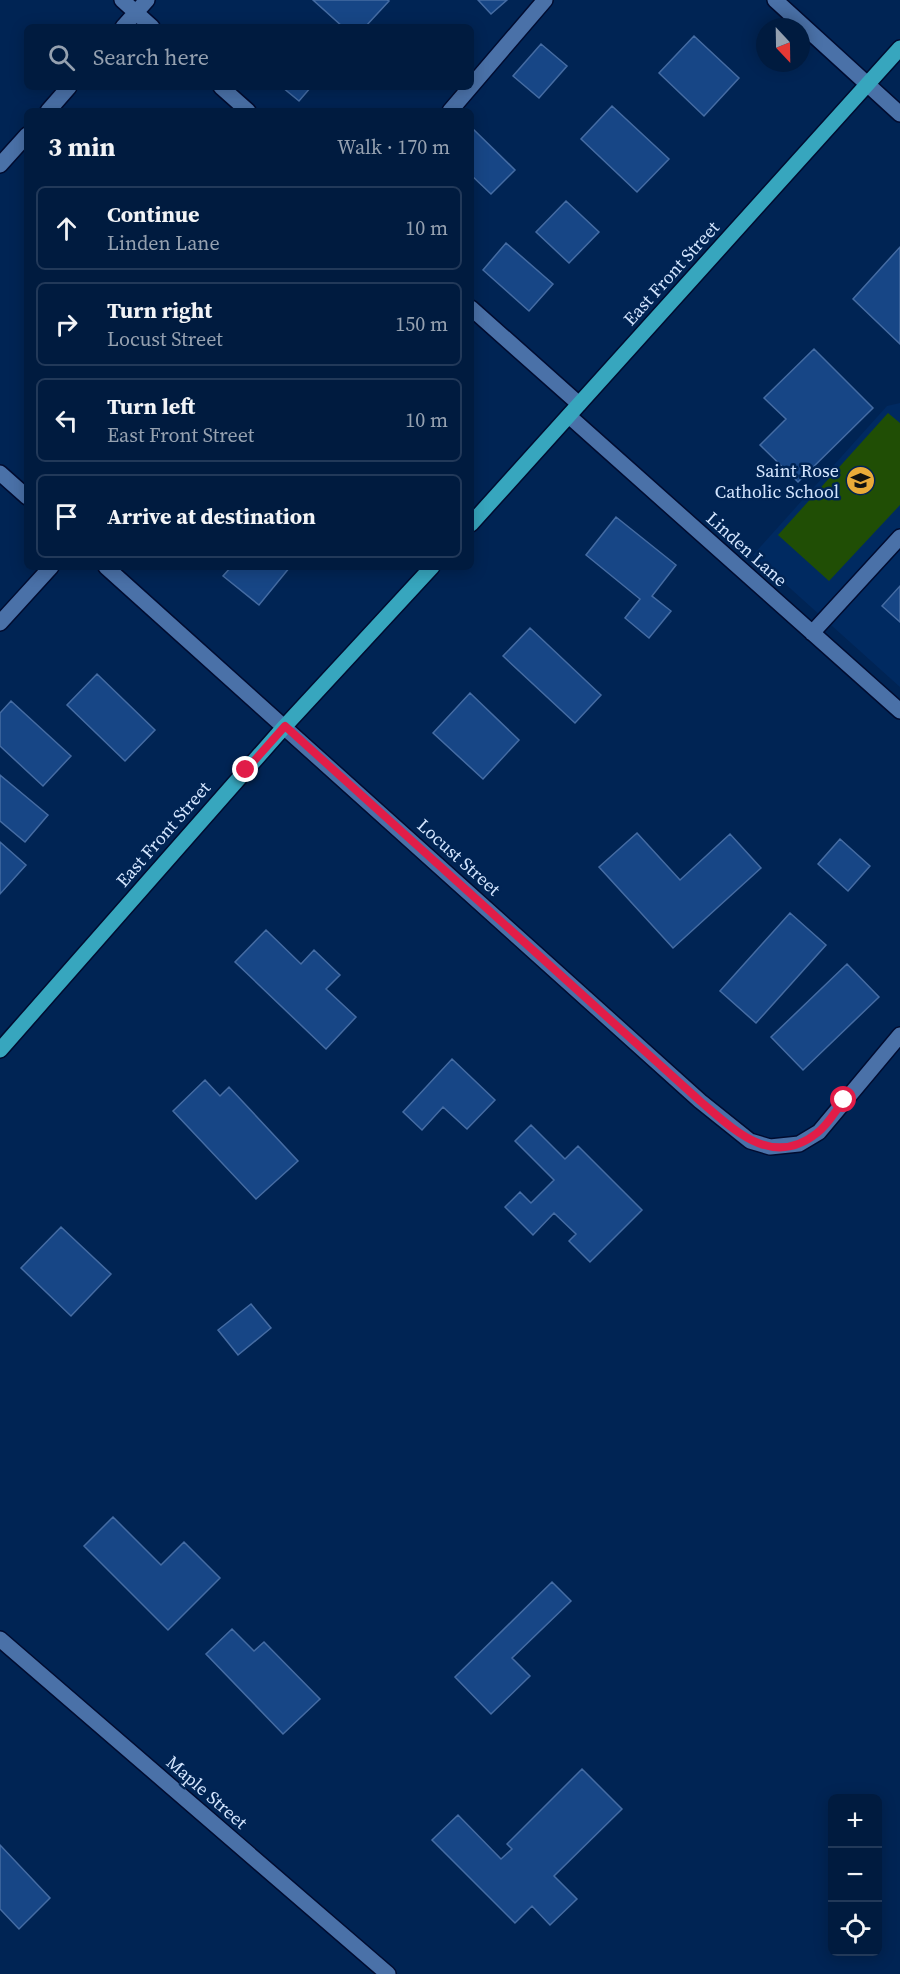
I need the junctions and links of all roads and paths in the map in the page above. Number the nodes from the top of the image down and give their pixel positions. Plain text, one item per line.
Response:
1 (122, 0) edge
2 (147, 0) edge
3 (545, 0) edge
4 (775, 0) edge
5 (136, 12) junction
6 (126, 24) edge
7 (149, 24) edge
8 (900, 48) edge
9 (474, 83) edge
10 (868, 84) junction
11 (66, 90) edge
12 (224, 90) edge
13 (468, 90) edge
14 (51, 108) edge
15 (244, 108) edge
16 (453, 108) edge
17 (900, 114) edge
18 (24, 138) edge
19 (0, 165) edge
20 (474, 311) edge
21 (579, 404) junction
22 (568, 416) junction
23 (0, 473) edge
24 (24, 494) edge
25 (474, 521) edge
26 (900, 537) edge
27 (48, 570) edge
28 (109, 570) edge
29 (429, 570) edge
30 (0, 623) edge
31 (812, 633) junction
32 (900, 711) edge
33 (285, 726) junction
34 (900, 1035) edge
35 (0, 1050) edge
36 (0, 1639) edge
37 (388, 1974) edge

1 - 5 street
2 - 5 street
3 - 9 street
4 - 10 street
5 - 6 street
5 - 7 street
8 - 10 main road, East Front Street
10 - 17 street
10 - 21 main road, East Front Street
11 - 14 street
12 - 15 street
13 - 16 street
18 - 19 street
20 - 21 street
21 - 22 main road, East Front Street
22 - 25 main road, East Front Street
22 - 31 street, Linden Lane
23 - 24 street
26 - 31 street
27 - 30 street
28 - 33 street, Locust Street
29 - 33 main road, East Front Street
31 - 32 street, Linden Lane
33 - 34 street, Locust Street
33 - 35 main road, East Front Street
36 - 37 street, Maple Street

